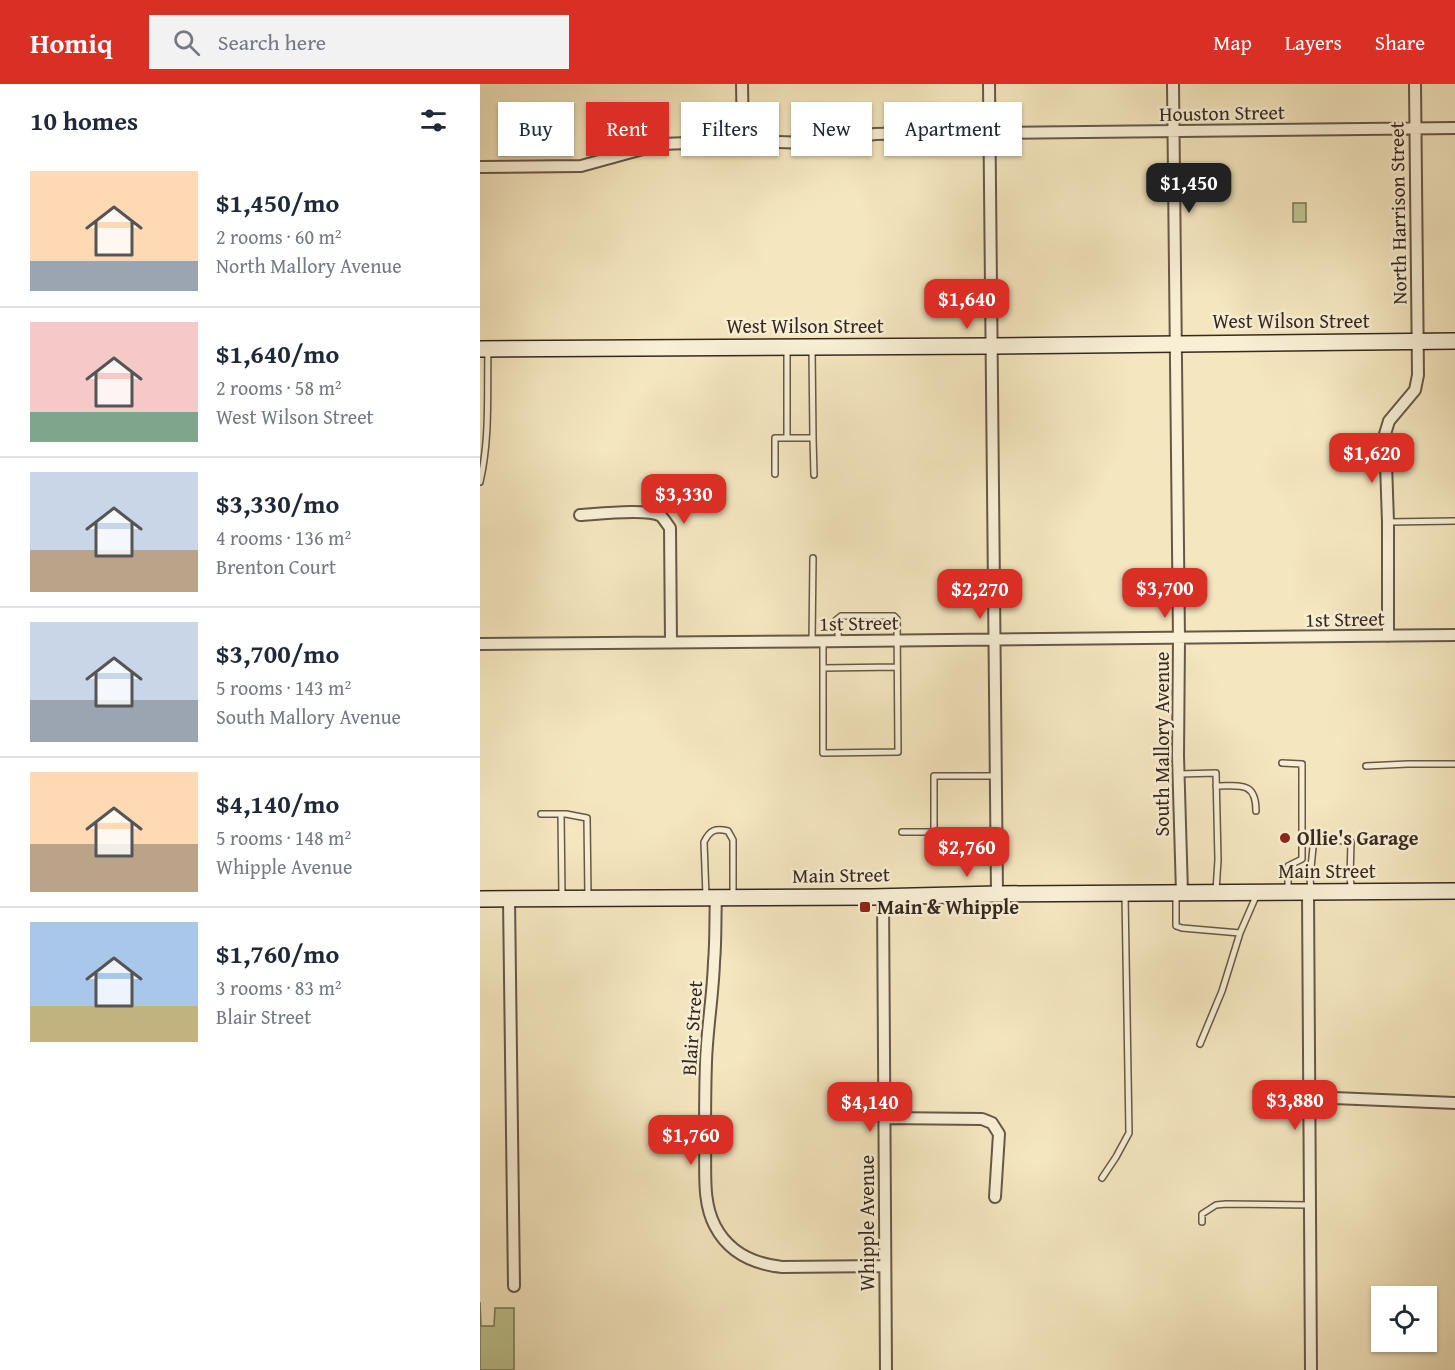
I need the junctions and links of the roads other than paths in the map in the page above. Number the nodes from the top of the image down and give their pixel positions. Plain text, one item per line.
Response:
1 (742, 84) edge
2 (989, 84) edge
3 (1173, 84) edge
4 (1415, 84) edge
5 (742, 102) edge
6 (989, 102) edge
7 (1455, 128) edge
8 (1416, 129) junction
9 (1174, 131) junction
10 (1022, 133) edge
11 (884, 134) edge
12 (779, 142) edge
13 (681, 143) edge
14 (990, 156) edge
15 (480, 167) edge
16 (1455, 340) edge
17 (1418, 341) junction
18 (1176, 344) junction
19 (992, 346) junction
20 (812, 347) junction
21 (787, 348) junction
22 (484, 349) edge
23 (787, 438) junction
24 (813, 438) junction
25 (482, 450) edge
26 (775, 474) dead end
27 (814, 475) dead end
28 (480, 482) edge
29 (580, 515) dead end
30 (1455, 521) edge
31 (1388, 522) junction
32 (813, 558) dead end
33 (1455, 635) edge
34 (1388, 636) junction
35 (1179, 639) junction
36 (897, 640) junction
37 (994, 640) junction
38 (817, 641) junction
39 (839, 641) junction
40 (671, 642) junction
41 (480, 644) edge
42 (897, 667) junction
43 (823, 668) junction
44 (1282, 763) dead end
45 (1455, 764) edge
46 (1366, 766) dead end
47 (1178, 774) junction
48 (996, 776) junction
49 (1216, 786) junction
50 (1256, 811) dead end
51 (541, 814) dead end
52 (561, 814) junction
53 (902, 832) dead end
54 (1455, 891) edge
55 (1353, 892) junction
56 (1124, 893) junction
57 (1179, 893) junction
58 (1216, 893) junction
59 (1258, 893) junction
60 (1288, 893) junction
61 (1309, 893) junction
62 (997, 894) junction
63 (883, 896) junction
64 (711, 897) junction
65 (733, 897) junction
66 (562, 898) junction
67 (588, 898) junction
68 (480, 899) edge
69 (509, 899) junction
70 (1240, 933) junction
71 (1200, 1044) dead end
72 (1309, 1097) junction
73 (1455, 1103) edge
74 (884, 1118) junction
75 (1102, 1178) dead end
76 (995, 1197) dead end
77 (1309, 1205) junction
78 (1202, 1222) dead end
79 (885, 1266) junction
80 (514, 1286) dead end
81 (886, 1370) edge
82 (1311, 1370) edge

1 - 5 street
2 - 6 street
3 - 9 street, South Mallory Avenue
4 - 8 street, North Harrison Street
7 - 8 street, Houston Street
8 - 9 street, Houston Street
8 - 17 street, North Harrison Street
9 - 10 street, Houston Street
9 - 18 street, South Mallory Avenue
11 - 12 street, Houston Street
13 - 15 street, Houston Street
14 - 19 street
16 - 17 main road, West Wilson Street
17 - 18 main road, West Wilson Street
17 - 31 street, North Harrison Street
18 - 19 main road, West Wilson Street
18 - 35 street, South Mallory Avenue
19 - 20 main road, West Wilson Street
19 - 37 street
20 - 21 main road, West Wilson Street
20 - 24 lane
21 - 22 main road, West Wilson Street
21 - 23 lane
22 - 25 lane
23 - 24 lane
23 - 26 lane
24 - 27 lane
25 - 28 lane
29 - 40 street
30 - 31 lane
31 - 34 street, North Harrison Street
32 - 38 lane
33 - 34 street, 1st Street
34 - 35 street, 1st Street
35 - 37 street, 1st Street
35 - 47 street, South Mallory Avenue
36 - 37 street, 1st Street
36 - 39 street, 1st Street
36 - 39 lane
36 - 42 lane
37 - 48 street
38 - 39 street, 1st Street
38 - 40 street, 1st Street
38 - 43 lane
40 - 41 street, 1st Street
42 - 43 lane
42 - 43 lane
44 - 60 lane
45 - 46 lane
47 - 49 lane
47 - 57 street, South Mallory Avenue
48 - 53 lane
48 - 62 street
49 - 50 lane
49 - 58 lane
51 - 52 lane
52 - 66 lane
52 - 67 lane
54 - 55 main road, Main Street
55 - 61 main road, Main Street
55 - 61 lane
56 - 57 main road, Main Street
56 - 62 main road, Main Street
56 - 75 lane
57 - 58 main road, Main Street
57 - 70 lane
58 - 59 main road, Main Street
59 - 60 main road, Main Street
59 - 70 lane
60 - 61 main road, Main Street
61 - 72 street
62 - 63 main road, Main Street
63 - 65 main road, Main Street
63 - 74 street, Whipple Avenue
64 - 65 main road, Main Street
64 - 65 lane
64 - 67 main road, Main Street
64 - 79 street, Blair Street
66 - 67 main road, Main Street
66 - 69 main road, Main Street
68 - 69 main road, Main Street
69 - 80 street
70 - 71 lane
72 - 73 street
72 - 77 street
74 - 76 street
74 - 79 street, Whipple Avenue
77 - 78 lane
77 - 82 street
79 - 81 street, Whipple Avenue

